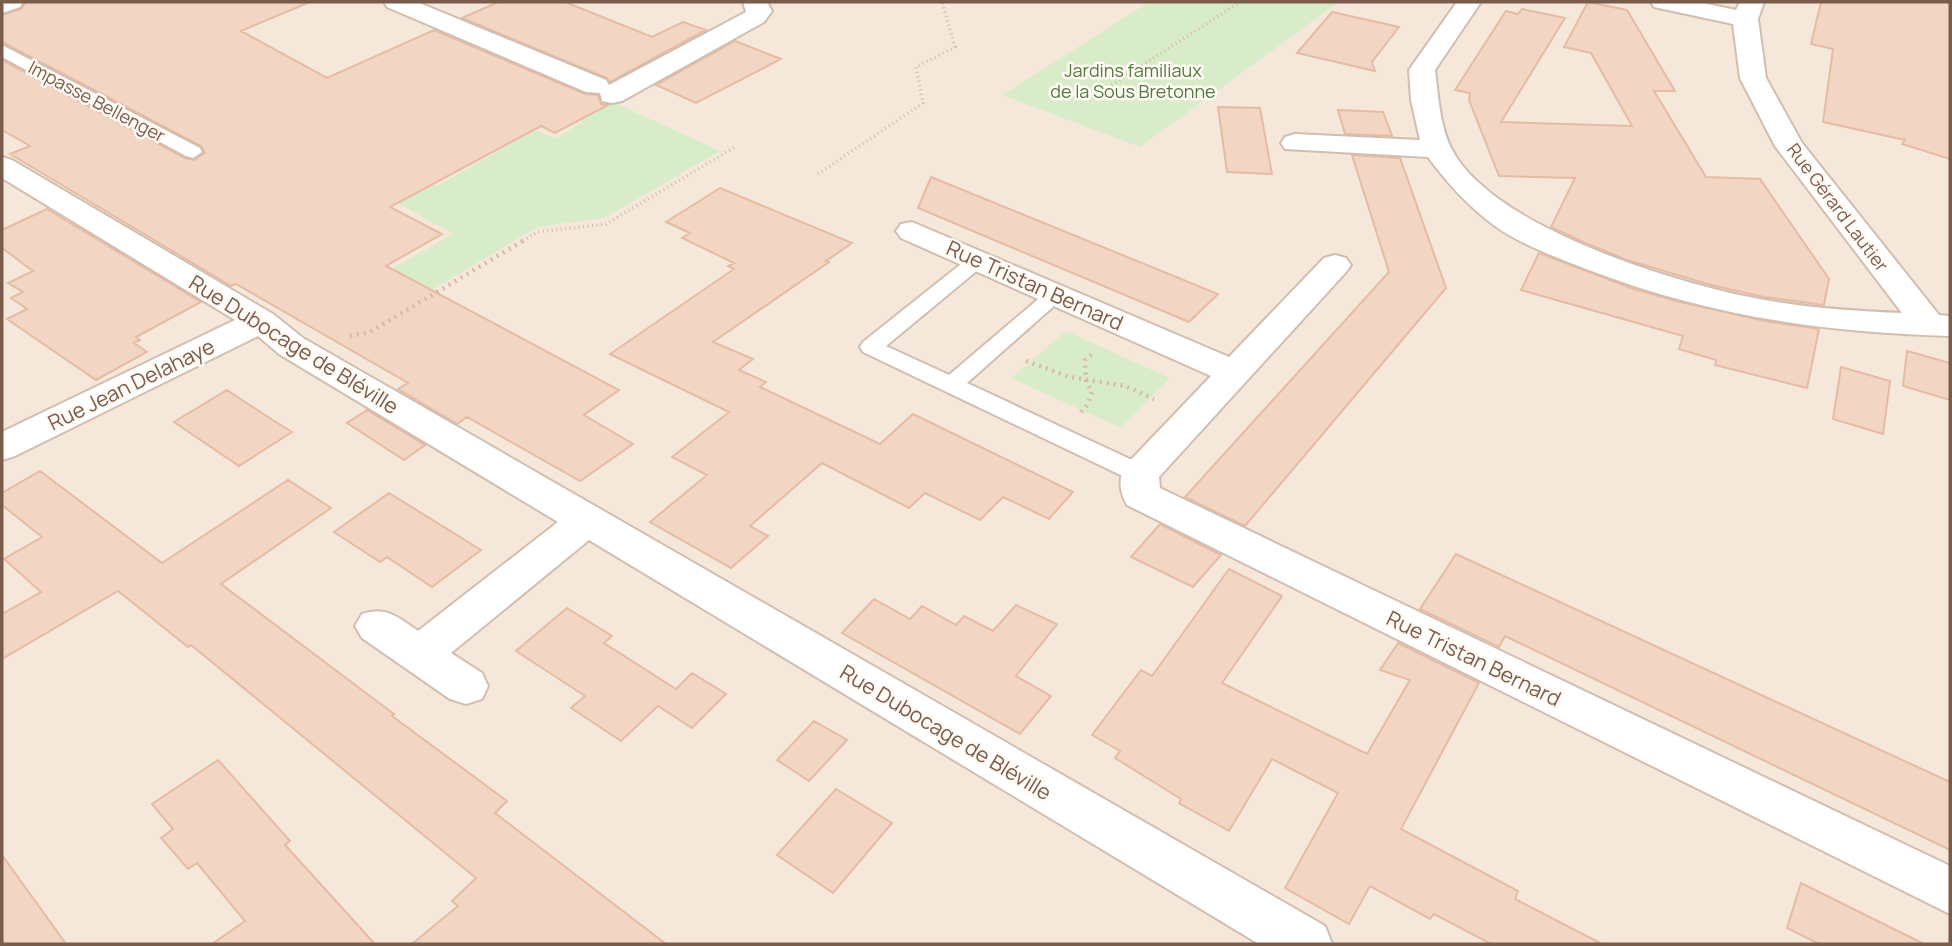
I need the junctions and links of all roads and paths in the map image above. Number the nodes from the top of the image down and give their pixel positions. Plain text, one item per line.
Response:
1 (12, 2) edge
2 (396, 2) edge
3 (755, 2) edge
4 (942, 2) edge
5 (1240, 2) edge
6 (1469, 2) edge
7 (1663, 2) edge
8 (2, 6) edge
9 (1749, 10) edge
10 (2, 50) edge
11 (1089, 100) dead end
12 (1295, 143) dead end
13 (735, 147) dead end
14 (1437, 149) junction
15 (193, 152) dead end
16 (2, 166) edge
17 (818, 174) dead end
18 (912, 231) dead end
19 (978, 260) junction
20 (1335, 265) dead end
21 (1056, 294) junction
22 (1123, 324) junction
23 (1940, 326) edge
24 (276, 333) junction
25 (995, 347) junction
26 (1234, 373) junction
27 (1086, 380) junction
28 (951, 385) junction
29 (1194, 415) junction
30 (1060, 436) junction
31 (2, 447) edge
32 (1140, 474) junction
33 (586, 521) junction
34 (377, 626) dead end
35 (419, 654) junction
36 (466, 686) dead end
37 (1950, 891) edge
38 (1306, 944) edge

1 - 8 street
2 - 3 street
4 - 17 path
5 - 11 path
6 - 14 street
7 - 9 street
9 - 23 street, Rue Gérard Lautier
10 - 15 lane, Impasse Bellenger
12 - 14 street
13 - 24 path
14 - 23 street
16 - 24 street, Rue Dubocage de Bléville
18 - 19 street, Rue Tristan Bernard
19 - 21 street, Rue Tristan Bernard
19 - 28 lane
20 - 26 street
21 - 22 street, Rue Tristan Bernard
21 - 25 lane
22 - 26 street, Rue Tristan Bernard
22 - 27 path
24 - 31 street, Rue Jean Delahaye
24 - 33 street, Rue Dubocage de Bléville
25 - 27 path
25 - 28 lane
26 - 29 street
27 - 29 path
27 - 30 path
28 - 30 lane
29 - 32 street
30 - 32 lane
32 - 37 street, Rue Tristan Bernard
33 - 35 street
33 - 38 street, Rue Dubocage de Bléville
34 - 35 street
35 - 36 street

